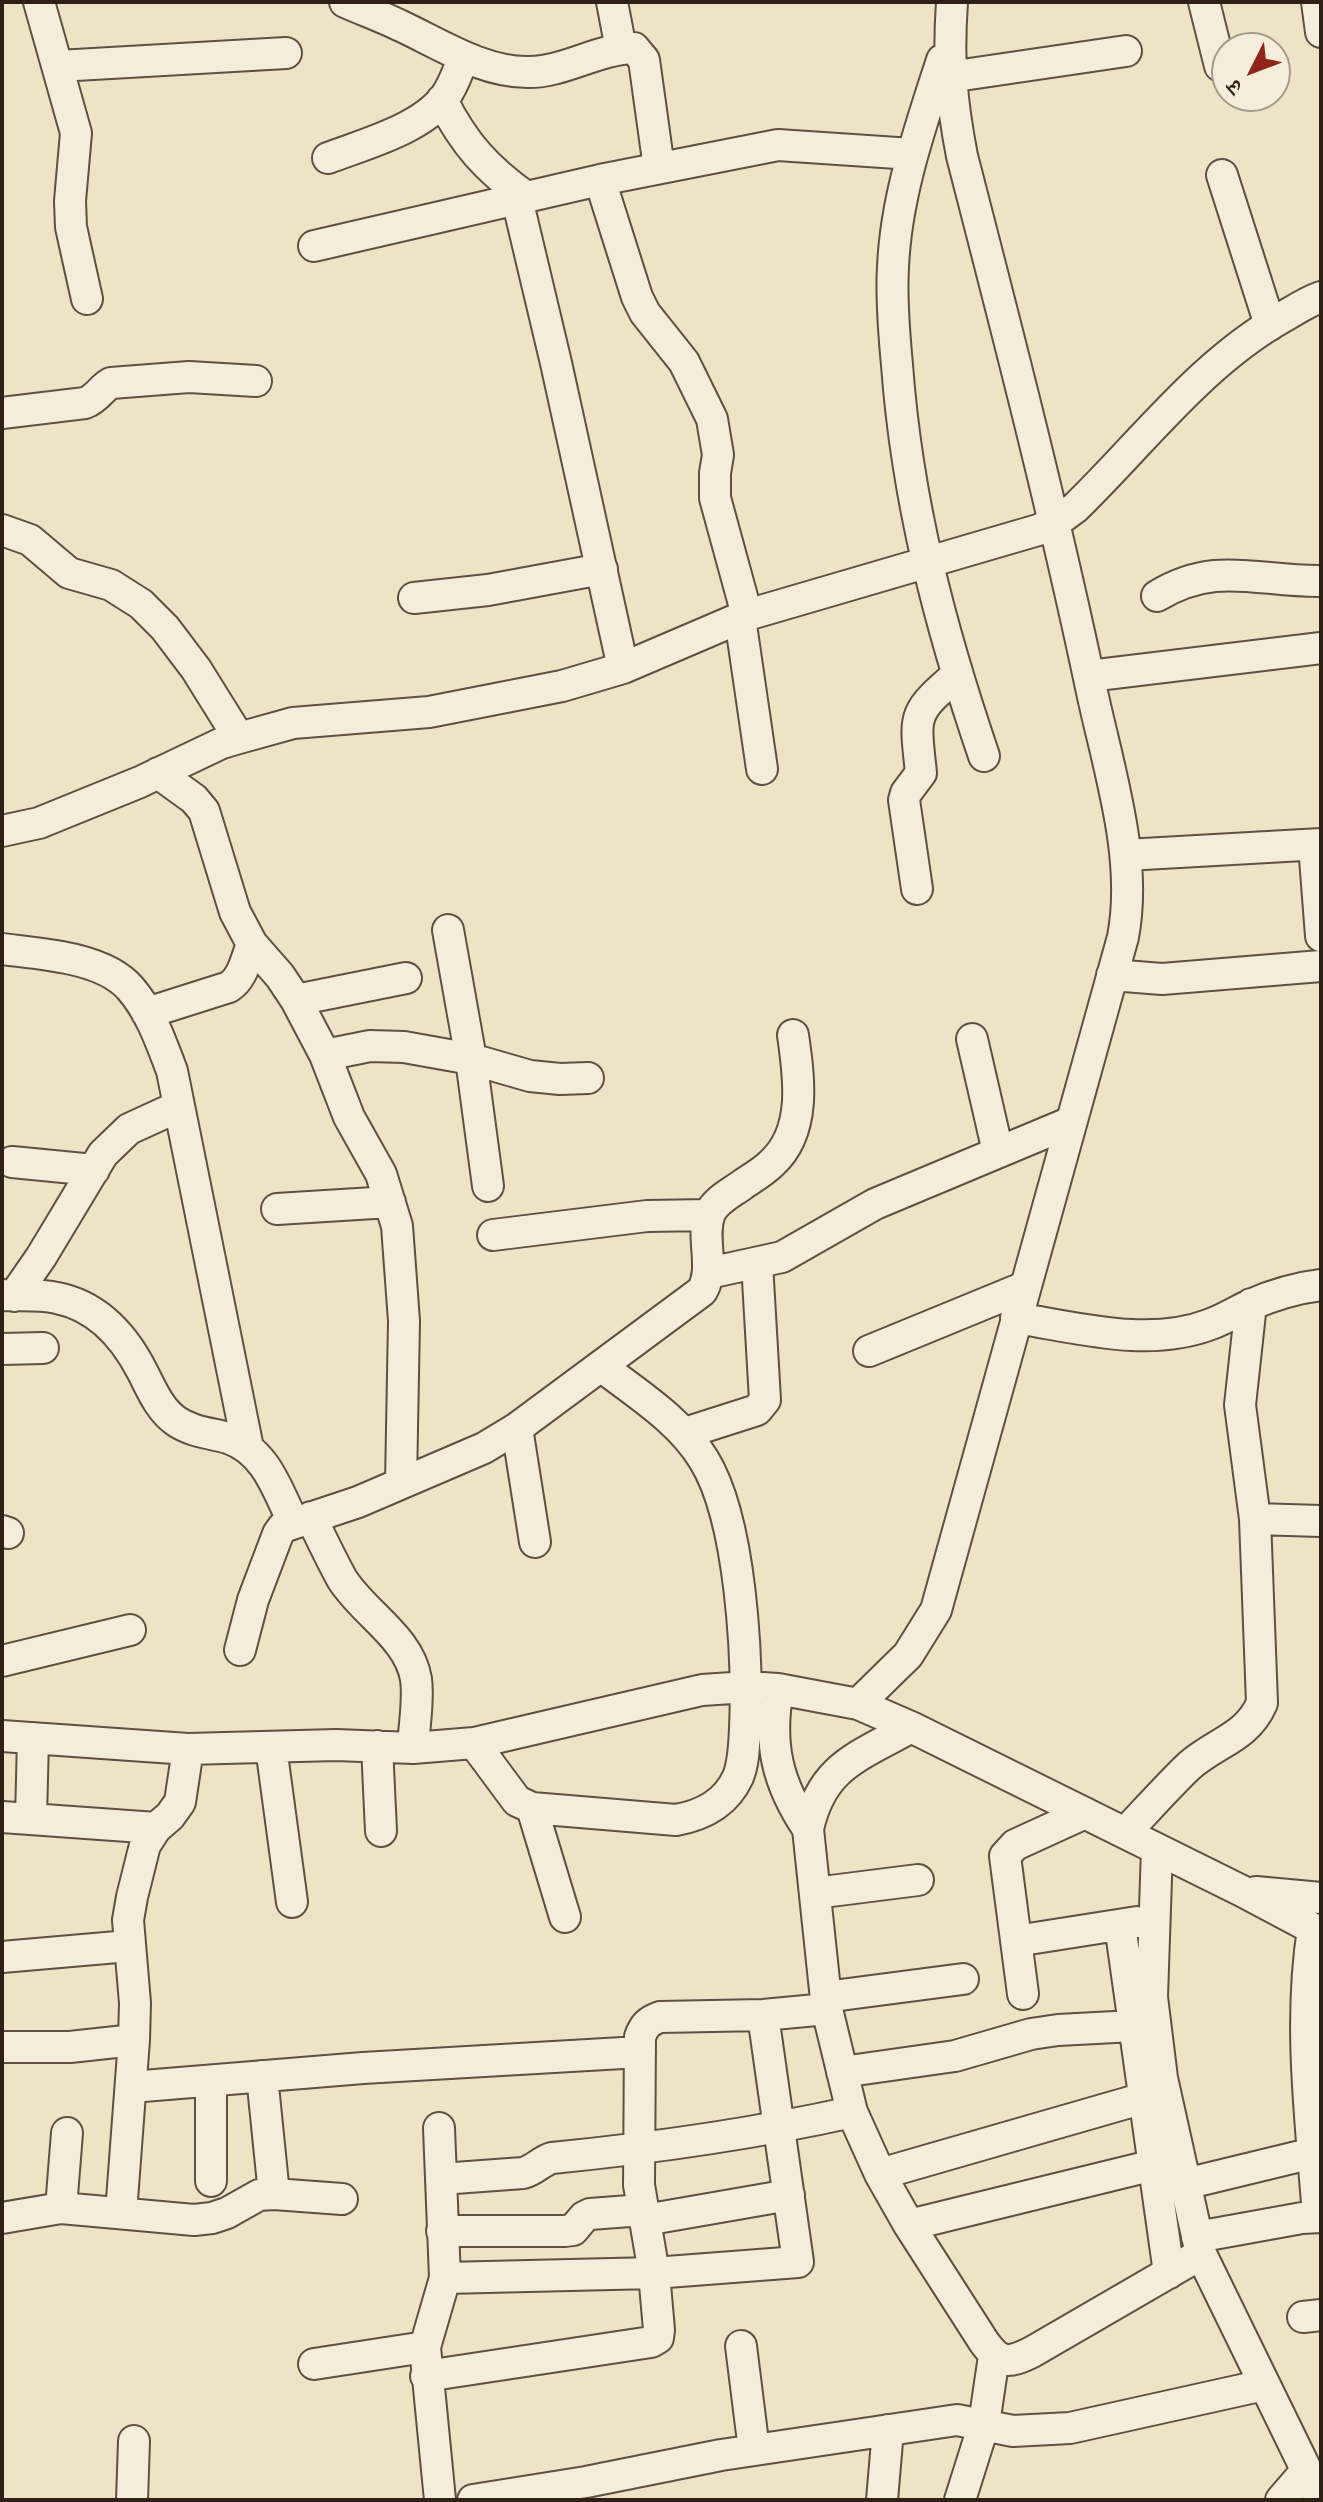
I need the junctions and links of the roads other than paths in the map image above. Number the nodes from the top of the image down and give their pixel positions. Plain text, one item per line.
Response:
1 (39, 2) edge
2 (345, 2) edge
3 (612, 2) edge
4 (952, 2) edge
5 (1204, 2) edge
6 (1317, 2) edge
7 (1212, 32) edge
8 (1321, 32) edge
9 (950, 36) junction
10 (621, 49) junction
11 (1126, 51) dead end
12 (286, 53) dead end
13 (464, 57) junction
14 (58, 66) junction
15 (949, 77) junction
16 (442, 100) junction
17 (912, 154) junction
18 (328, 158) dead end
19 (659, 168) junction
20 (1222, 175) dead end
21 (600, 180) junction
22 (522, 198) junction
23 (314, 246) dead end
24 (1321, 297) edge
25 (87, 299) dead end
26 (1270, 325) junction
27 (256, 381) dead end
28 (2, 413) edge
29 (1056, 522) junction
30 (2, 530) edge
31 (926, 564) junction
32 (602, 569) junction
33 (1321, 581) edge
34 (1157, 596) dead end
35 (414, 598) dead end
36 (743, 617) junction
37 (1321, 648) edge
38 (623, 668) junction
39 (957, 675) junction
40 (1089, 676) junction
41 (239, 738) junction
42 (984, 756) dead end
43 (762, 769) dead end
44 (158, 773) junction
45 (2, 831) edge
46 (1318, 844) edge
47 (1126, 855) junction
48 (917, 889) dead end
49 (448, 930) dead end
50 (1321, 936) edge
51 (252, 944) junction
52 (2, 949) edge
53 (1321, 966) edge
54 (1112, 975) junction
55 (406, 978) dead end
56 (296, 1000) junction
57 (147, 1013) junction
58 (793, 1035) dead end
59 (972, 1039) dead end
60 (325, 1055) junction
61 (471, 1059) junction
62 (588, 1078) dead end
63 (177, 1107) junction
64 (1071, 1122) junction
65 (998, 1152) junction
66 (12, 1162) dead end
67 (94, 1170) junction
68 (488, 1186) dead end
69 (390, 1202) junction
70 (277, 1209) dead end
71 (709, 1215) junction
72 (493, 1235) dead end
73 (757, 1263) junction
74 (709, 1273) junction
75 (1321, 1285) edge
76 (1025, 1287) junction
77 (8, 1295) edge
78 (1251, 1304) junction
79 (1016, 1318) junction
80 (43, 1348) dead end
81 (2, 1349) edge
82 (869, 1351) dead end
83 (601, 1366) junction
84 (517, 1428) junction
85 (685, 1433) junction
86 (248, 1448) junction
87 (401, 1483) junction
88 (1255, 1519) junction
89 (302, 1520) junction
90 (1321, 1521) edge
91 (535, 1542) dead end
92 (130, 1630) dead end
93 (240, 1650) dead end
94 (2, 1661) edge
95 (747, 1687) junction
96 (778, 1689) junction
97 (858, 1704) junction
98 (911, 1727) junction
99 (2, 1736) edge
100 (33, 1738) junction
101 (474, 1743) junction
102 (377, 1746) junction
103 (271, 1747) junction
104 (413, 1748) junction
105 (188, 1749) junction
106 (532, 1808) junction
107 (1085, 1813) junction
108 (16, 1818) edge
109 (156, 1828) junction
110 (808, 1829) junction
111 (381, 1831) dead end
112 (1125, 1833) junction
113 (1157, 1849) junction
114 (918, 1880) dead end
115 (1242, 1891) junction
116 (815, 1893) junction
117 (1321, 1898) edge
118 (292, 1902) dead end
119 (565, 1917) dead end
120 (1155, 1920) junction
121 (1120, 1925) junction
122 (1317, 1931) edge
123 (1016, 1941) junction
124 (129, 1946) junction
125 (2, 1957) edge
126 (963, 1979) dead end
127 (1023, 1994) dead end
128 (826, 2003) junction
129 (763, 2015) junction
130 (1134, 2026) junction
131 (134, 2040) junction
132 (2, 2047) edge
133 (640, 2052) junction
134 (842, 2072) junction
135 (262, 2076) junction
136 (211, 2081) junction
137 (131, 2087) junction
138 (1144, 2098) junction
139 (852, 2112) junction
140 (439, 2128) dead end
141 (779, 2129) junction
142 (67, 2133) dead end
143 (637, 2150) junction
144 (1313, 2153) junction
145 (1154, 2165) junction
146 (880, 2174) junction
147 (441, 2179) junction
148 (211, 2181) dead end
149 (1185, 2184) junction
150 (274, 2194) junction
151 (789, 2195) junction
152 (342, 2199) dead end
153 (61, 2208) junction
154 (121, 2213) junction
155 (644, 2215) junction
156 (1319, 2216) edge
157 (2, 2218) edge
158 (909, 2225) junction
159 (442, 2231) junction
160 (1199, 2246) junction
161 (654, 2273) junction
162 (1169, 2273) junction
163 (442, 2286) junction
164 (741, 2346) dead end
165 (994, 2356) junction
166 (426, 2362) junction
167 (314, 2364) dead end
168 (1264, 2385) junction
169 (984, 2424) junction
170 (888, 2430) junction
171 (134, 2441) dead end
172 (754, 2450) junction
173 (1306, 2471) junction
174 (588, 2491) edge
175 (524, 2497) edge
176 (132, 2500) edge
177 (440, 2500) edge
178 (473, 2500) edge
179 (882, 2500) edge
180 (960, 2500) edge
181 (1281, 2500) edge
182 (1321, 2500) edge

1 - 14 street
2 - 13 street
3 - 10 street
4 - 9 street
5 - 7 street
6 - 8 street
9 - 15 street
9 - 17 street
10 - 13 street
10 - 19 street
11 - 15 street
12 - 14 street
13 - 16 street
14 - 25 street
15 - 29 street
16 - 18 street
16 - 22 street
17 - 19 street
17 - 31 street
19 - 21 street
20 - 26 street
21 - 22 street
21 - 36 street
22 - 23 street
22 - 32 street
24 - 26 street
26 - 29 street
27 - 28 street
29 - 31 street
29 - 40 street
30 - 41 street
31 - 36 street
31 - 39 street
32 - 35 street
32 - 38 street
33 - 34 street
36 - 38 street
36 - 43 street
37 - 40 street
38 - 41 street
39 - 42 street
39 - 48 street
40 - 47 street
41 - 44 street
44 - 45 street
44 - 51 street
46 - 47 street
46 - 50 street
47 - 54 street
49 - 61 street
51 - 56 street
51 - 57 street
52 - 57 street
53 - 54 street
54 - 64 street
55 - 56 street
56 - 60 street
57 - 63 street
58 - 71 street
59 - 65 street
60 - 61 street
60 - 69 street
61 - 62 street
61 - 68 street
63 - 67 street
63 - 86 street
64 - 65 street
64 - 76 street
65 - 73 street
66 - 67 street
67 - 77 street
69 - 70 street
69 - 87 street
71 - 72 street
71 - 74 street
73 - 74 street
73 - 85 street
74 - 83 street
75 - 78 street
76 - 79 street
76 - 82 street
77 - 86 street
78 - 79 street
78 - 88 street
79 - 97 street
80 - 81 street
83 - 84 street
83 - 85 street
84 - 87 street
84 - 91 street
85 - 95 street
86 - 89 street
87 - 89 street
88 - 90 street
88 - 112 street
89 - 93 street
89 - 104 street
92 - 94 street
95 - 96 street
95 - 101 street
95 - 106 street
96 - 97 street
96 - 110 street
97 - 98 street
98 - 107 street
98 - 110 street
99 - 100 street
100 - 105 street
100 - 108 street
101 - 104 street
101 - 106 street
102 - 103 street
102 - 104 street
102 - 111 street
103 - 105 street
103 - 118 street
105 - 109 street
106 - 119 street
107 - 112 street
107 - 123 street
108 - 109 street
109 - 124 street
110 - 116 street
112 - 113 street
113 - 115 street
113 - 120 street
114 - 116 street
115 - 117 street
115 - 122 street
116 - 128 street
120 - 121 street
120 - 149 street
121 - 123 street
121 - 130 street
122 - 144 street
123 - 127 street
124 - 125 street
124 - 131 street
126 - 128 street
128 - 129 street
128 - 134 street
129 - 133 street
129 - 141 street
130 - 134 street
130 - 138 street
131 - 132 street
131 - 137 street
133 - 135 street
133 - 143 street
134 - 139 street
135 - 136 street
135 - 150 street
136 - 137 street
136 - 148 street
137 - 154 street
138 - 145 street
138 - 146 street
139 - 141 street
139 - 146 street
140 - 147 street
141 - 143 street
141 - 151 street
142 - 153 street
143 - 147 street
143 - 155 street
144 - 149 street
144 - 156 street
145 - 158 street
145 - 162 street
146 - 158 street
147 - 159 street
149 - 160 street
150 - 152 street
150 - 154 street
151 - 155 street
151 - 161 street
153 - 154 street
153 - 157 street
155 - 159 street
155 - 161 street
156 - 160 street
158 - 165 street
159 - 163 street
160 - 162 street
160 - 168 street
161 - 163 street
161 - 166 street
162 - 165 street
163 - 166 street
164 - 172 street
165 - 169 street
166 - 167 street
166 - 177 street
168 - 169 street
168 - 173 street
169 - 170 street
169 - 180 street
170 - 172 street
170 - 179 street
171 - 176 street
172 - 174 street
173 - 181 street
173 - 182 street
174 - 175 street
175 - 178 street

